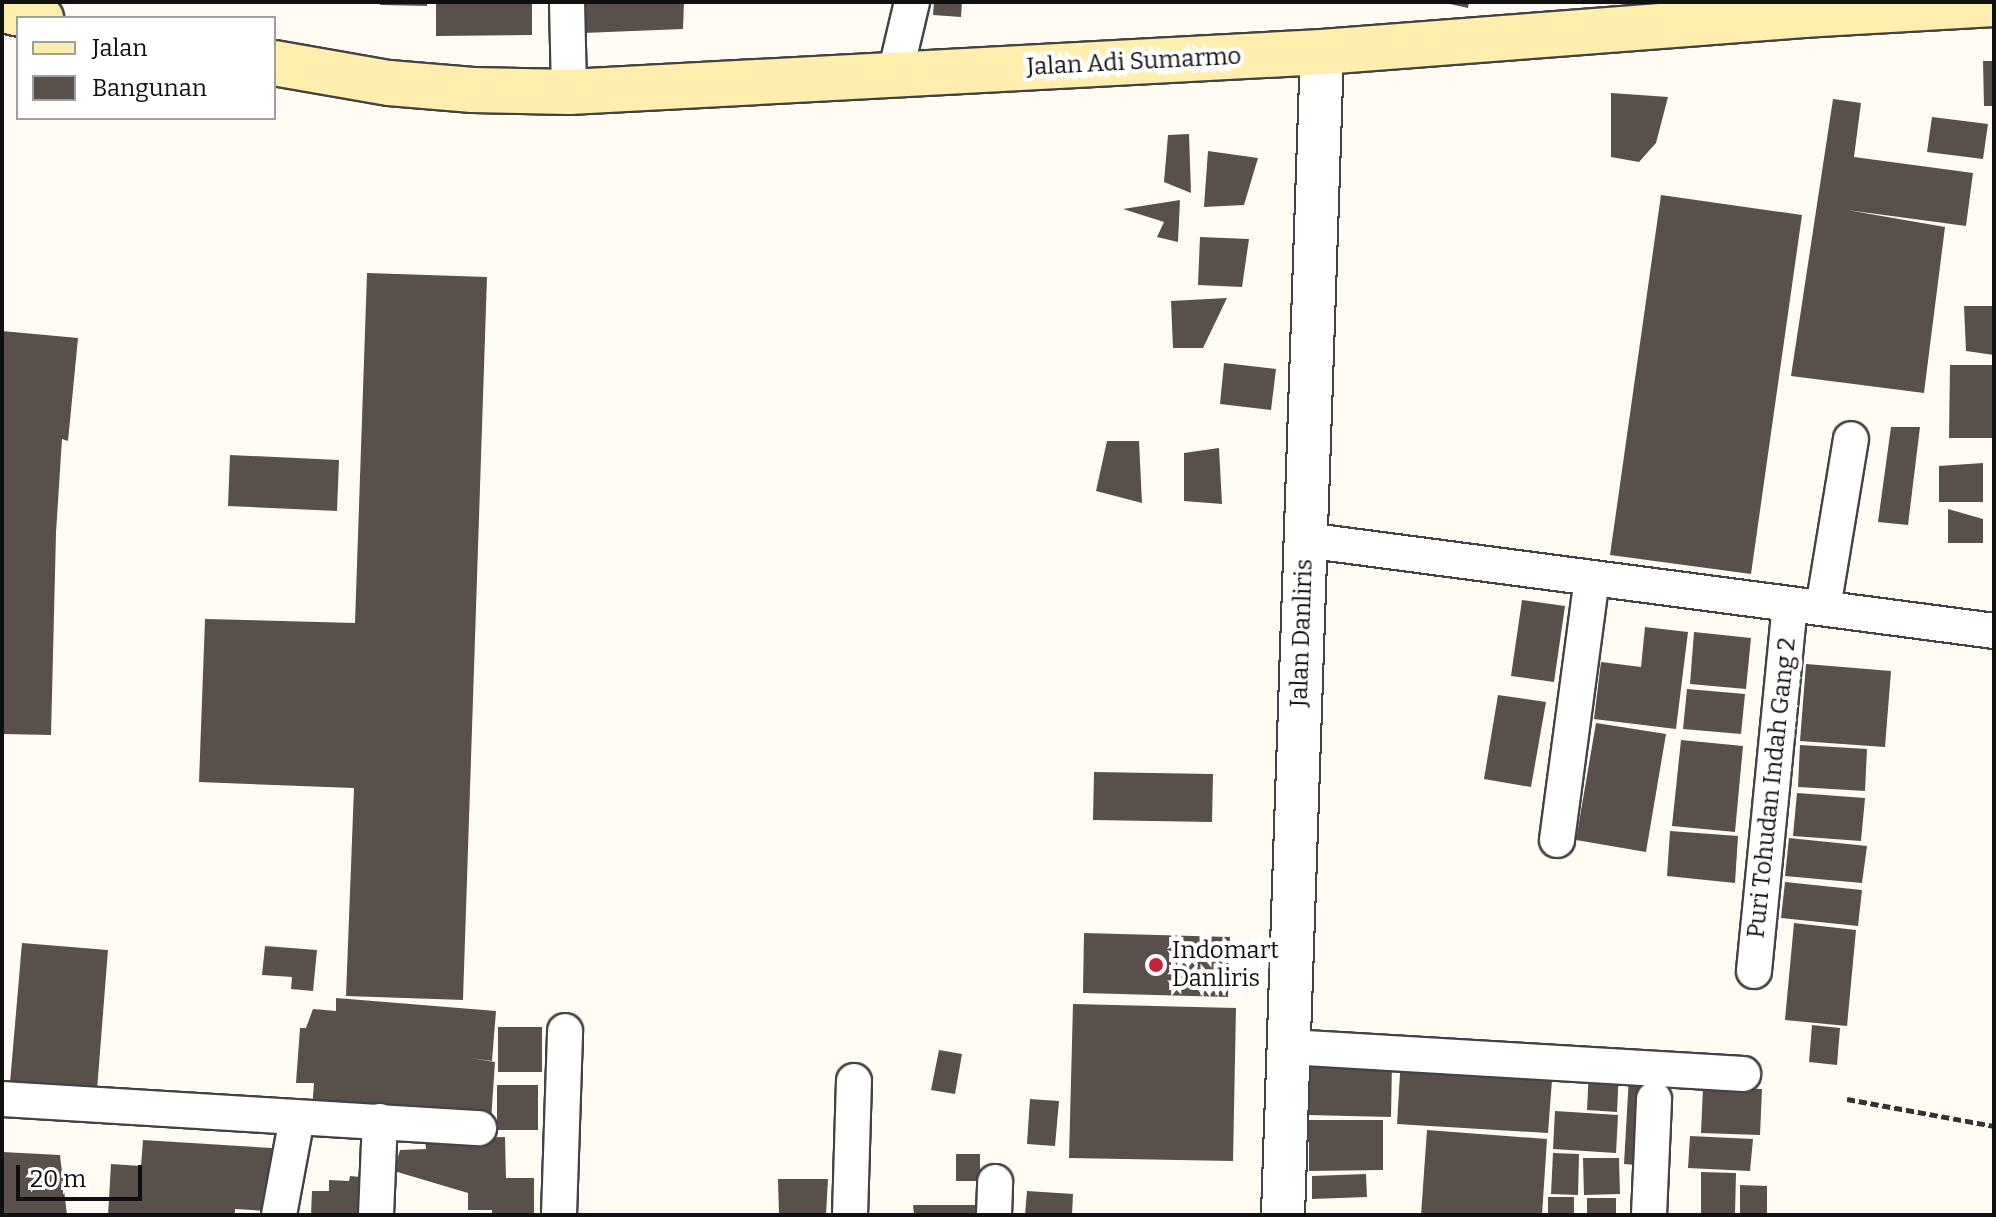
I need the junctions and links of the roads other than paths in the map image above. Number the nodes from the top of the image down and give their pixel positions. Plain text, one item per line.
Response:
1 (567, 2) edge
2 (912, 2) edge
3 (1994, 4) edge
4 (2, 10) edge
5 (31, 16) edge
6 (1322, 52) junction
7 (276, 63) edge
8 (895, 74) junction
9 (569, 92) junction
10 (1851, 439) dead end
11 (1305, 540) junction
12 (1592, 578) junction
13 (1806, 606) junction
14 (1994, 629) edge
15 (1557, 840) dead end
16 (1754, 971) dead end
17 (565, 1031) dead end
18 (1289, 1047) junction
19 (1743, 1074) dead end
20 (854, 1081) dead end
21 (2, 1099) edge
22 (1654, 1099) dead end
23 (297, 1118) junction
24 (380, 1121) junction
25 (479, 1128) dead end
26 (279, 1215) edge
27 (376, 1215) edge
28 (559, 1215) edge
29 (850, 1215) edge
30 (1283, 1215) edge
31 (1649, 1215) edge

1 - 9 street
2 - 8 street
3 - 6 main road, Jalan Adi Sumarmo
4 - 5 main road
6 - 8 main road, Jalan Adi Sumarmo
6 - 11 street, Jalan Danliris
7 - 9 main road, Jalan Adi Sumarmo
8 - 9 main road, Jalan Adi Sumarmo
10 - 13 street, Puri Tohudan Indah Gang 2
11 - 12 street
11 - 18 street, Jalan Danliris
12 - 13 street
12 - 15 street
13 - 14 street
13 - 16 street, Puri Tohudan Indah Gang 2
17 - 28 street
18 - 19 street
18 - 30 street, Jalan Danliris
20 - 29 street
21 - 23 street
22 - 31 street
23 - 24 street
23 - 26 street
24 - 25 street
24 - 27 street

